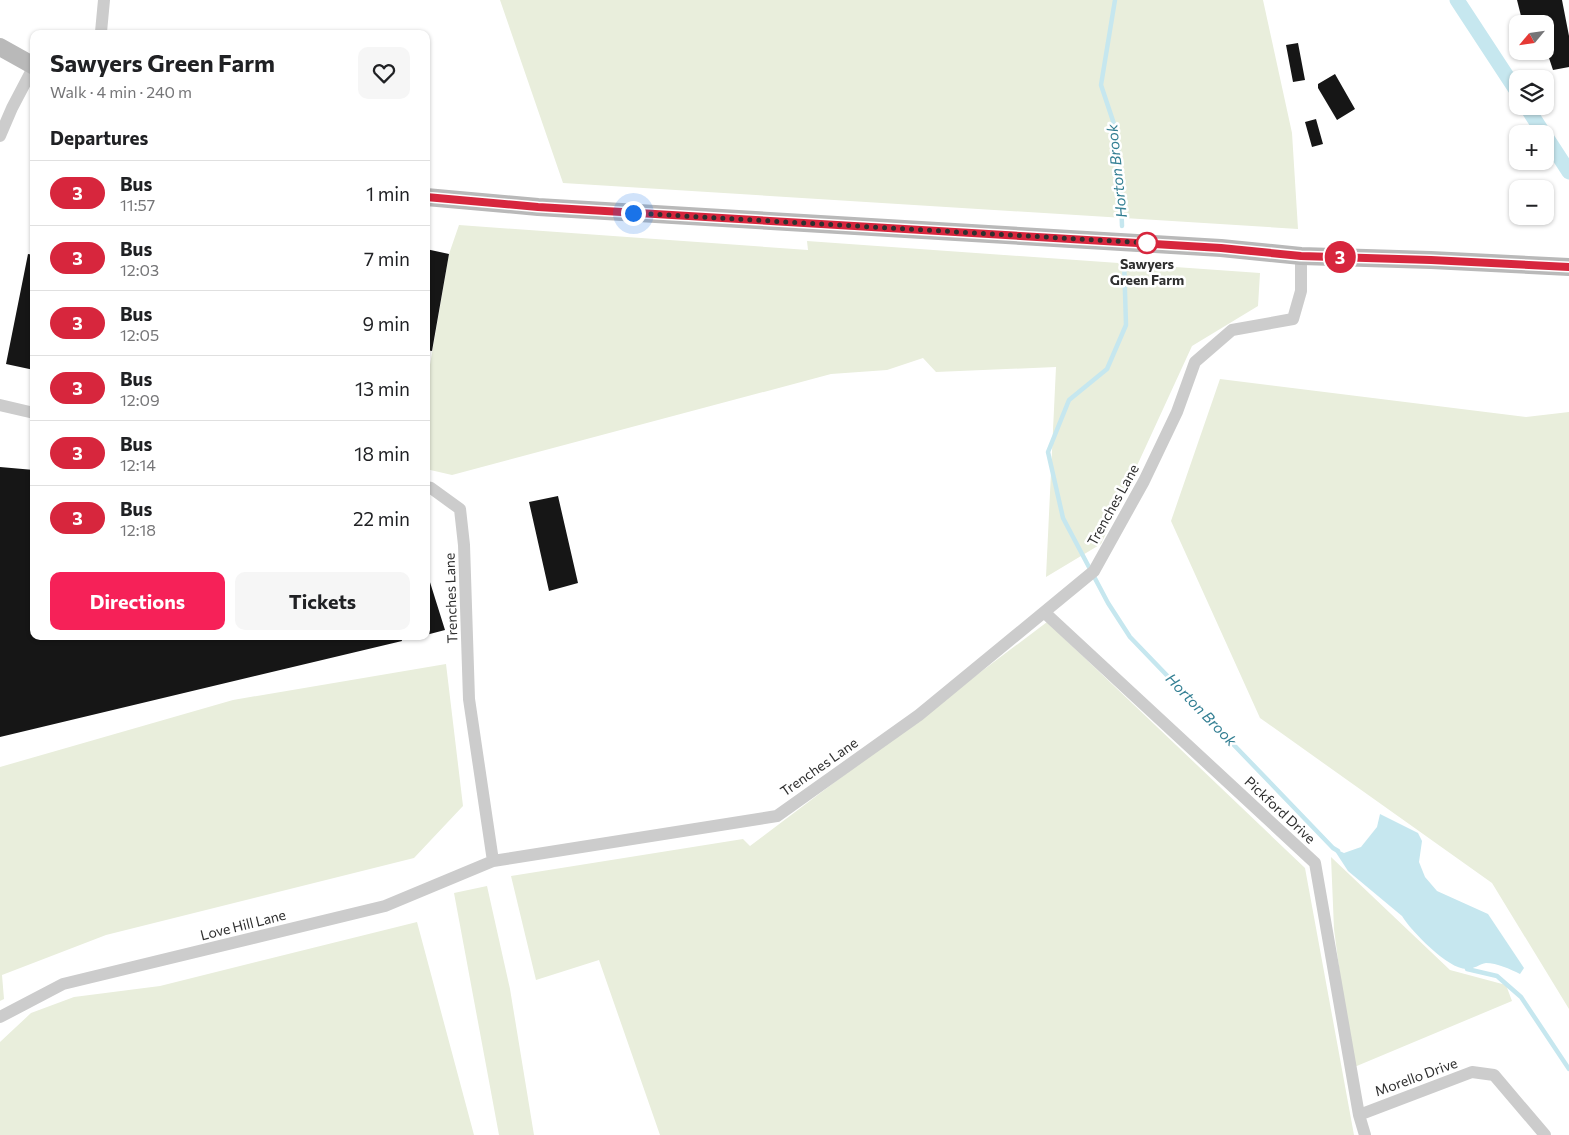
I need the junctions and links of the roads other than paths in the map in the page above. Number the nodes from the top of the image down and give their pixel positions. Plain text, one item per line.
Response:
1 (104, 0) edge
2 (101, 30) edge
3 (0, 47) edge
4 (30, 64) edge
5 (30, 74) edge
6 (0, 136) edge
7 (430, 197) edge
8 (1301, 256) junction
9 (1569, 267) edge
10 (0, 404) edge
11 (30, 412) edge
12 (430, 488) edge
13 (1044, 612) junction
14 (493, 861) junction
15 (0, 1017) edge
16 (1359, 1114) junction
17 (1365, 1135) edge
18 (1545, 1135) edge

1 - 2 street
3 - 4 main road
5 - 6 street
7 - 8 main road
8 - 9 main road
8 - 13 street, Trenches Lane
10 - 11 street
12 - 14 street, Trenches Lane
13 - 14 street, Trenches Lane
13 - 16 street, Pickford Drive
14 - 15 street, Love Hill Lane
16 - 17 street, Pickford Drive
16 - 18 street, Morello Drive

